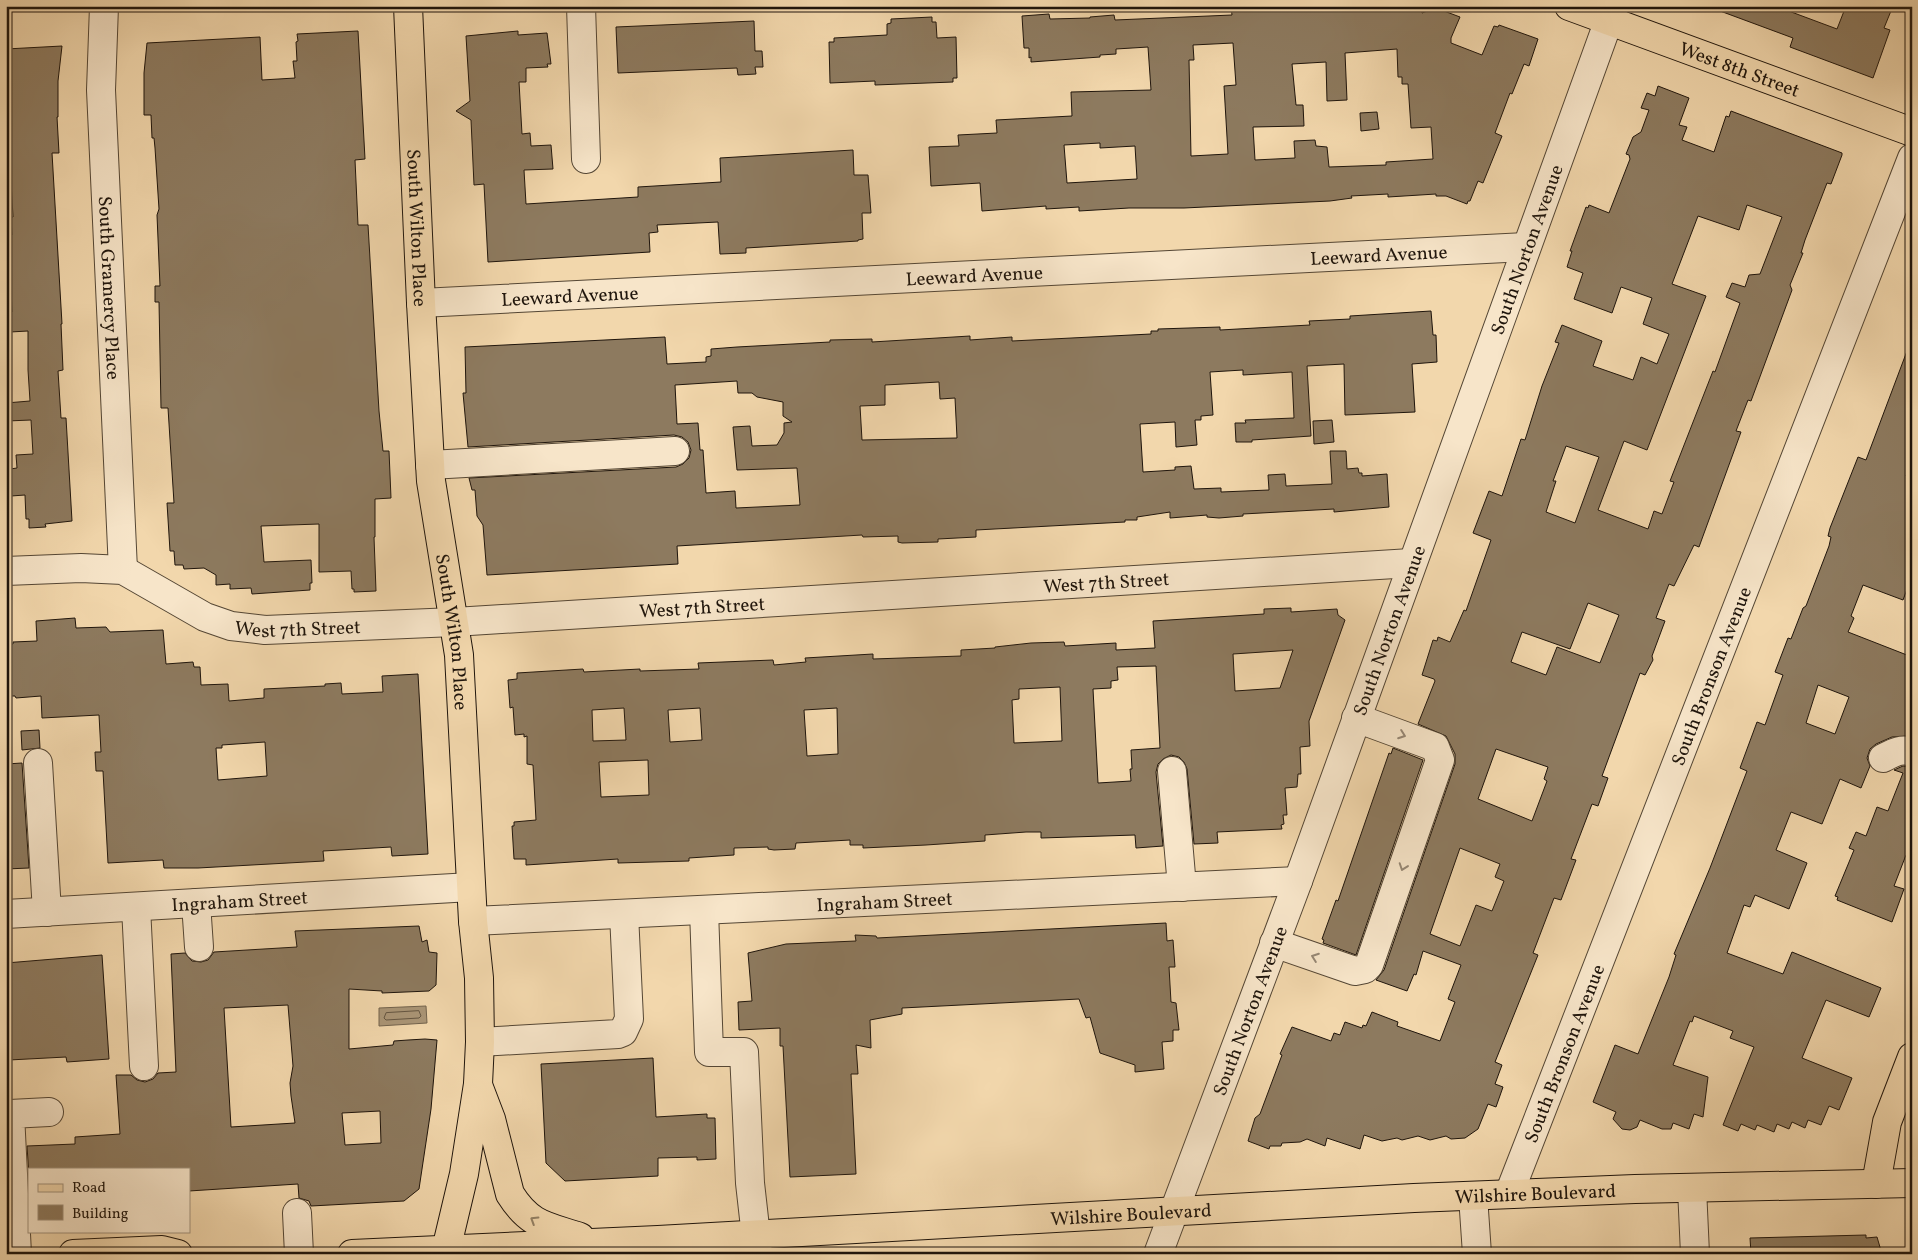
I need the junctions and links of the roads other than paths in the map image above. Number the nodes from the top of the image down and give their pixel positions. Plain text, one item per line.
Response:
1 (104, 6) edge
2 (408, 6) edge
3 (581, 6) edge
4 (1569, 6) edge
5 (1611, 14) edge
6 (1912, 132) edge
7 (1912, 158) edge
8 (586, 159) dead end
9 (1526, 247) junction
10 (421, 304) junction
11 (675, 451) dead end
12 (430, 465) junction
13 (1411, 563) junction
14 (124, 570) junction
15 (6, 571) edge
16 (454, 622) junction
17 (1356, 718) junction
18 (1912, 752) edge
19 (1883, 758) dead end
20 (38, 763) dead end
21 (1172, 771) dead end
22 (1298, 881) junction
23 (471, 887) junction
24 (1182, 887) junction
25 (196, 903) junction
26 (136, 907) junction
27 (704, 910) junction
28 (47, 912) junction
29 (6, 914) edge
30 (624, 914) junction
31 (473, 921) junction
32 (1274, 943) junction
33 (199, 947) dead end
34 (480, 1042) junction
35 (1912, 1057) edge
36 (144, 1066) dead end
37 (478, 1084) junction
38 (49, 1112) dead end
39 (1912, 1183) edge
40 (1876, 1184) junction
41 (1692, 1188) junction
42 (1509, 1194) junction
43 (1473, 1196) junction
44 (1175, 1212) junction
45 (297, 1213) dead end
46 (757, 1244) edge
47 (596, 1248) edge
48 (445, 1251) edge
49 (17, 1254) edge
50 (73, 1254) edge
51 (178, 1254) edge
52 (299, 1254) edge
53 (352, 1254) edge
54 (1158, 1254) edge
55 (1476, 1254) edge
56 (1695, 1254) edge

1 - 14 street, South Gramercy Place
2 - 10 main road, South Wilton Place
3 - 8 street
4 - 5 main road, West 8th Street
5 - 6 main road, West 8th Street
5 - 9 street, South Norton Avenue
7 - 42 street, South Bronson Avenue
9 - 10 street, Leeward Avenue
9 - 13 street, South Norton Avenue
10 - 12 main road, South Wilton Place
11 - 12 street
12 - 16 main road, South Wilton Place
13 - 16 street, West 7th Street
13 - 17 street, South Norton Avenue
14 - 15 street, West 7th Street
14 - 16 street, West 7th Street
16 - 23 main road, South Wilton Place
17 - 22 street, South Norton Avenue
17 -> 32 street
18 - 19 street
20 - 28 street
21 - 24 street
22 - 24 street, Ingraham Street
22 - 32 street, South Norton Avenue
23 - 25 street, Ingraham Street
23 - 31 main road, South Wilton Place
24 - 27 street, Ingraham Street
25 - 26 street, Ingraham Street
25 - 33 street
26 - 28 street, Ingraham Street
26 - 36 street
27 - 30 street, Ingraham Street
27 - 46 street
28 - 29 street, Ingraham Street
30 - 31 street, Ingraham Street
30 - 34 street
31 - 34 main road, South Wilton Place
32 - 44 street, South Norton Avenue
34 - 37 main road, South Wilton Place
35 - 40 main road
47 -> 37 main road
37 - 48 main road, South Wilton Place
38 - 49 street
39 - 40 main road, Wilshire Boulevard
40 - 41 main road, Wilshire Boulevard
41 - 42 main road, Wilshire Boulevard
41 - 56 street
42 - 43 main road, Wilshire Boulevard
43 - 44 main road, Wilshire Boulevard
43 - 55 street
44 - 46 main road, Wilshire Boulevard
44 - 54 street, South Norton Avenue
45 - 52 street
46 - 47 main road, Wilshire Boulevard
47 - 48 main road, Wilshire Boulevard
48 - 53 main road, Wilshire Boulevard
50 - 51 main road

